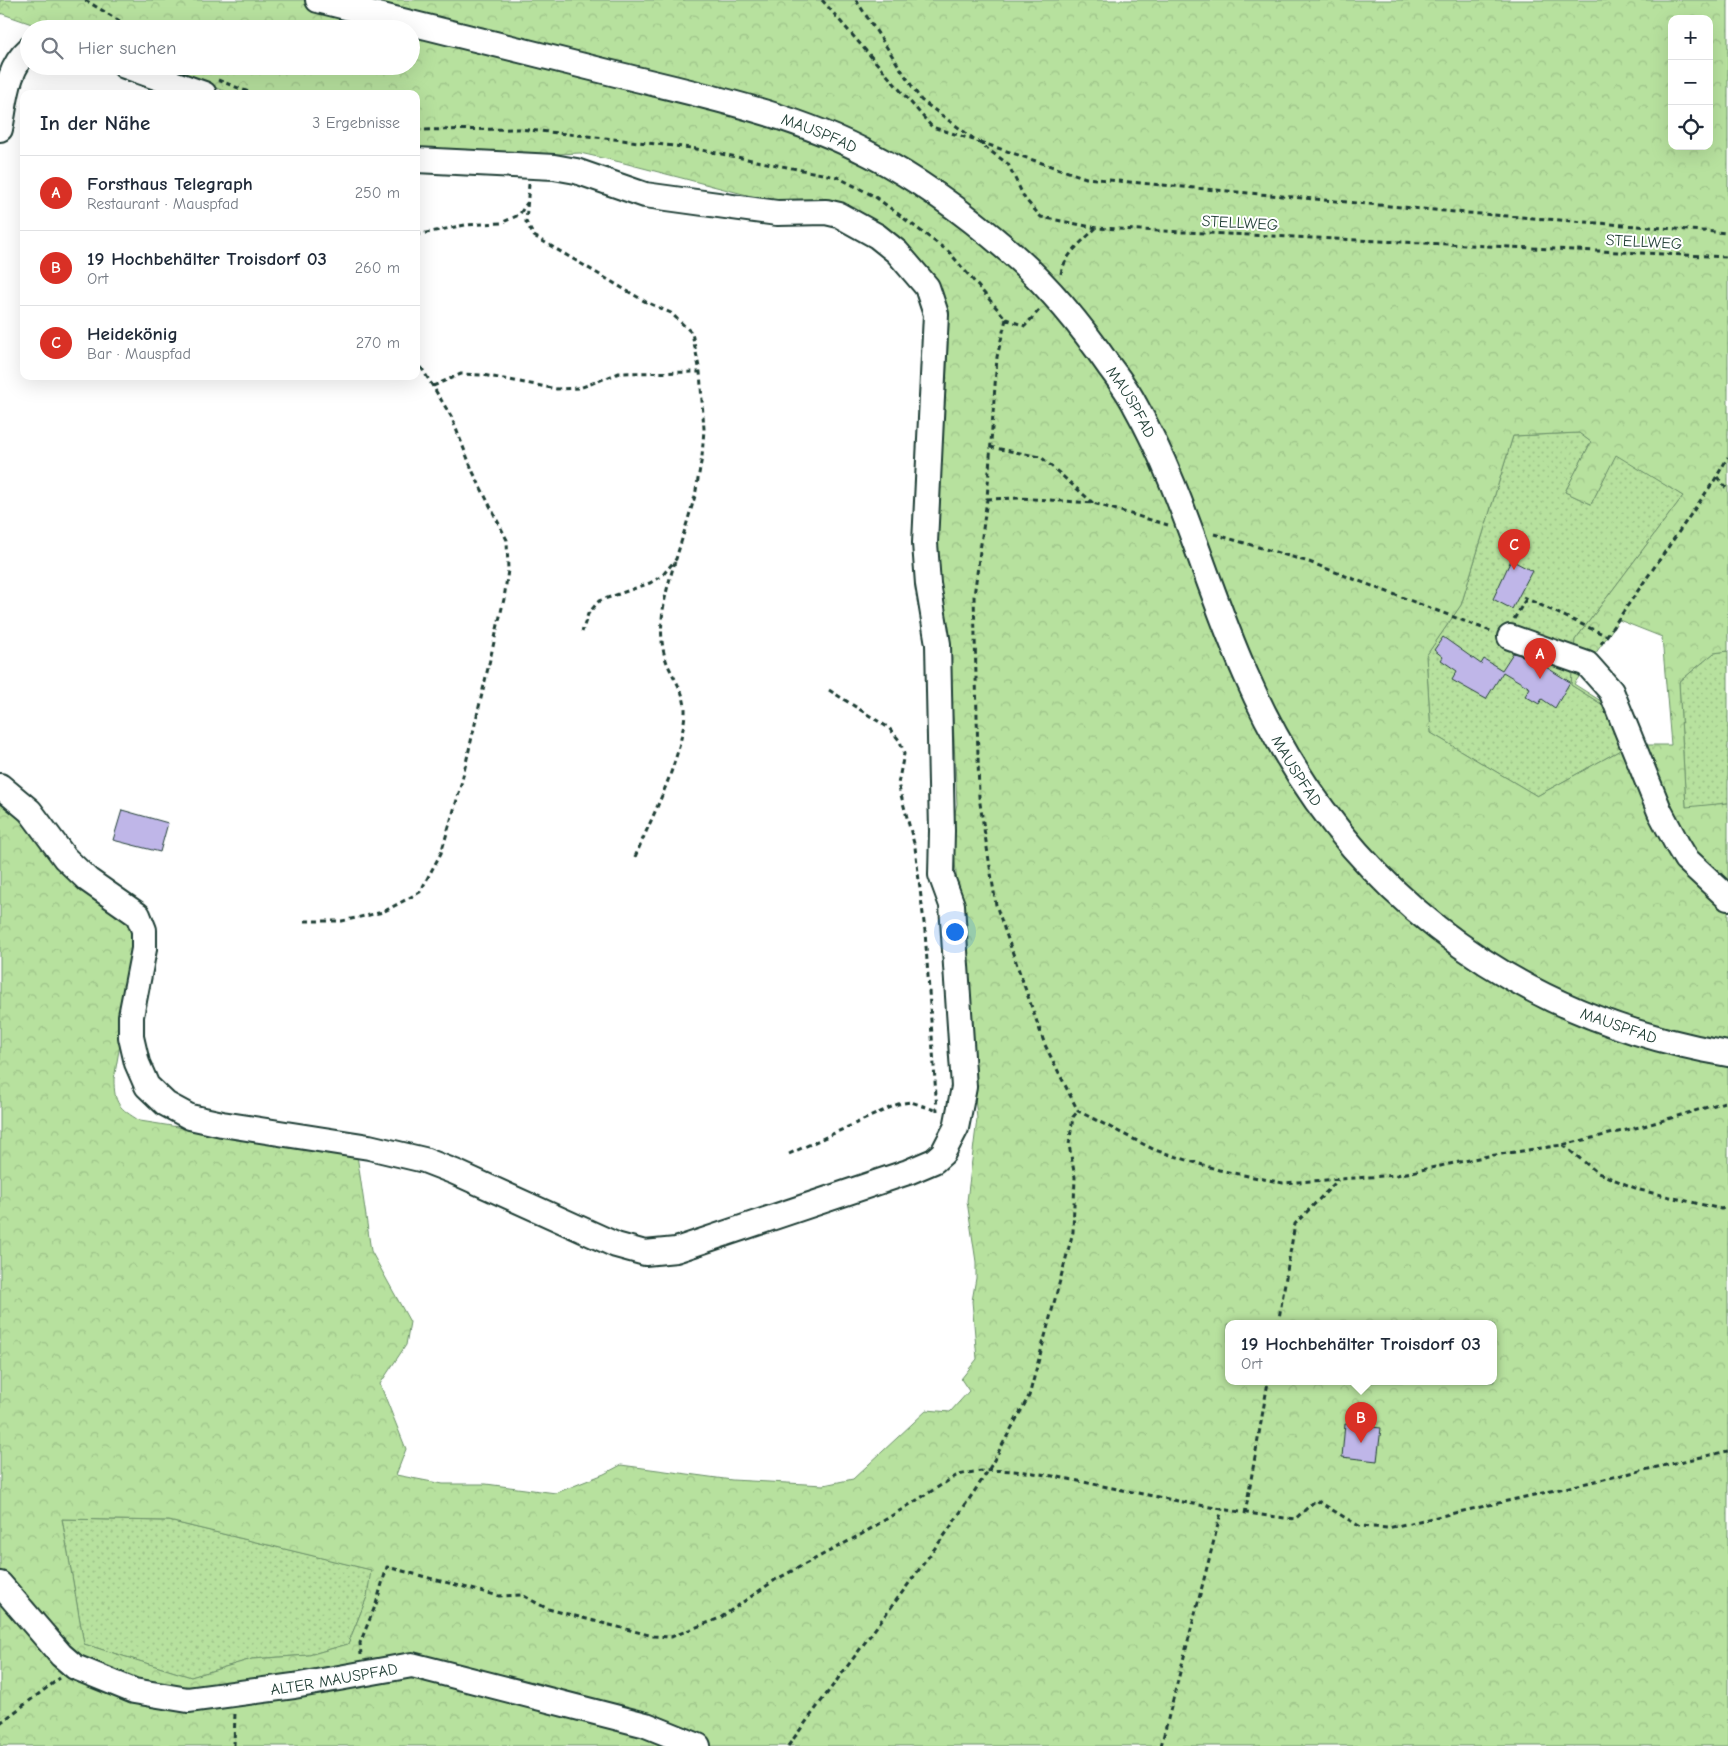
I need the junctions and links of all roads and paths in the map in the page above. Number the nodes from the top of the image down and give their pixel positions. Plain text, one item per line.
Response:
1 (85, 0) edge
2 (318, 0) edge
3 (822, 0) edge
4 (856, 0) edge
5 (121, 20) edge
6 (398, 20) edge
7 (420, 25) edge
8 (20, 57) edge
9 (150, 75) edge
10 (193, 90) edge
11 (0, 129) edge
12 (420, 130) edge
13 (977, 141) junction
14 (420, 160) edge
15 (532, 166) junction
16 (527, 202) junction
17 (1097, 228) junction
18 (1728, 233) edge
19 (420, 234) edge
20 (1728, 257) edge
21 (1052, 291) junction
22 (1006, 319) junction
23 (420, 366) edge
24 (700, 372) junction
25 (432, 386) junction
26 (990, 447) junction
27 (1728, 457) edge
28 (1717, 477) junction
29 (1728, 490) edge
30 (987, 499) junction
31 (1093, 504) junction
32 (1191, 531) junction
33 (676, 559) junction
34 (1518, 613) dead end
35 (582, 632) dead end
36 (1607, 636) junction
37 (1510, 637) joint
38 (1601, 644) dead end
39 (829, 690) dead end
40 (0, 786) edge
41 (635, 857) dead end
42 (1728, 898) edge
43 (305, 922) dead end
44 (1728, 1054) edge
45 (1728, 1102) edge
46 (937, 1110) junction
47 (1078, 1110) junction
48 (958, 1122) junction
49 (1562, 1144) junction
50 (789, 1154) dead end
51 (1338, 1180) junction
52 (1728, 1207) edge
53 (1279, 1320) edge
54 (1267, 1385) edge
55 (1728, 1451) edge
56 (988, 1471) junction
57 (1222, 1509) junction
58 (1245, 1514) junction
59 (0, 1584) edge
60 (75, 1667) junction
61 (363, 1675) junction
62 (235, 1714) dead end
63 (0, 1724) edge
64 (234, 1746) edge
65 (698, 1746) edge
66 (788, 1746) edge
67 (1161, 1746) edge

1 - 5 path
2 - 6 street, MAUSPFAD
3 - 13 path
4 - 13 path, STELLWEG
7 - 21 street, MAUSPFAD
8 - 11 street
9 - 10 street
12 - 22 path
13 - 17 path, STELLWEG
13 - 18 path
14 - 15 street
15 - 16 path
15 - 48 street
16 - 19 path
16 - 24 path
17 - 20 path, STELLWEG
17 - 21 path
21 - 22 path
21 - 32 street, MAUSPFAD
22 - 26 path
23 - 25 path
24 - 25 path
24 - 33 path
25 - 43 path
26 - 30 path
26 - 31 path
27 - 28 path
28 - 29 path
28 - 36 path
30 - 31 path
30 - 47 path
31 - 32 path
32 - 37 path
32 - 44 street, MAUSPFAD
33 - 35 path
33 - 41 path
34 - 36 path
36 - 38 path
37 - 42 street
39 - 46 path
40 - 48 street
45 - 49 path
46 - 48 path
46 - 50 path
47 - 51 path
47 - 56 path
49 - 51 path
49 - 52 path
51 - 53 path
54 - 58 path
55 - 58 path
56 - 57 path
56 - 61 path
56 - 66 path
57 - 58 path
57 - 67 path
59 - 60 street, ALTER MAUSPFAD
60 - 61 street, ALTER MAUSPFAD
60 - 63 path
61 - 65 street, ALTER MAUSPFAD
62 - 64 path

